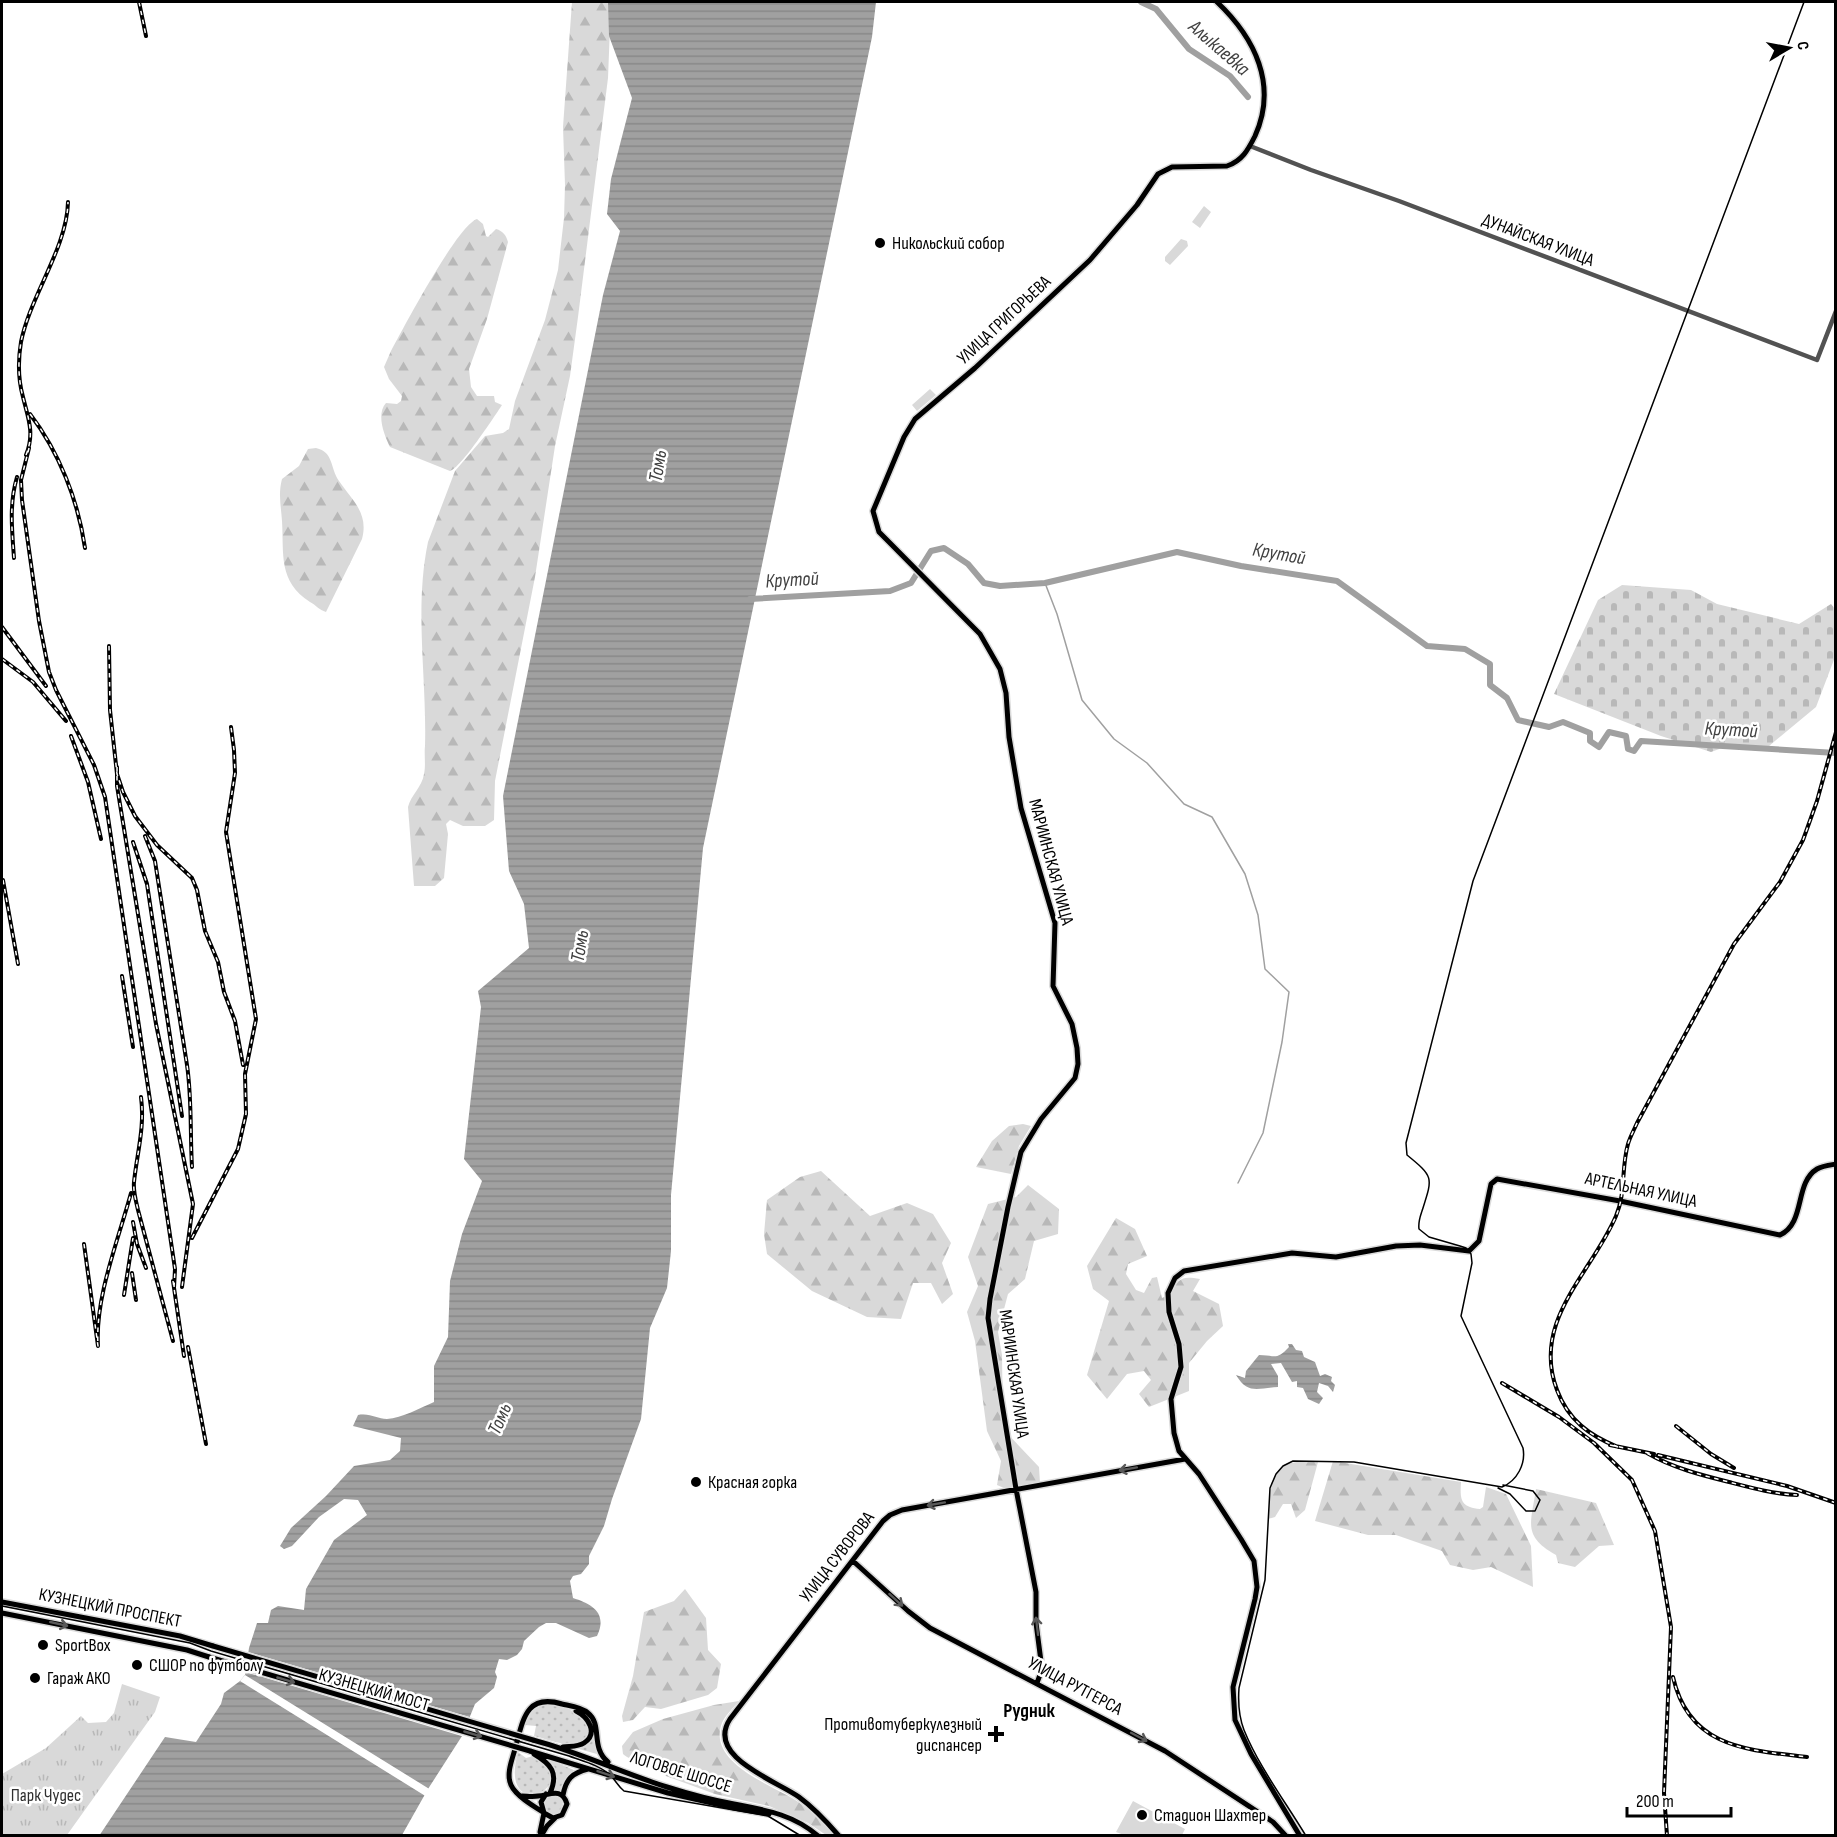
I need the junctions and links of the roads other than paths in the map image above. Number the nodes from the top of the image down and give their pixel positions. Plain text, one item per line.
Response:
1 (1217, 2) edge
2 (1250, 146) junction
3 (1836, 310) edge
4 (873, 516) joint
5 (1836, 1164) edge
6 (1177, 1447) junction
7 (1185, 1459) junction
8 (1169, 1462) junction
9 (1016, 1489) junction
10 (853, 1561) junction
11 (2, 1602) edge
12 (2, 1613) edge
13 (213, 1646) joint
14 (209, 1657) joint
15 (1037, 1683) junction
16 (564, 1704) junction
17 (533, 1740) joint
18 (560, 1747) junction
19 (530, 1751) junction
20 (614, 1767) junction
21 (589, 1768) junction
22 (548, 1793) junction
23 (563, 1795) junction
24 (521, 1796) junction
25 (543, 1812) junction
26 (555, 1818) junction
27 (1292, 1821) junction
28 (1284, 1833) edge
29 (540, 1836) edge
30 (813, 1836) edge
31 (818, 1836) edge
32 (839, 1836) edge
33 (1300, 1836) edge

1 - 2 main road
2 - 3 street, ДУНАЙСКАЯ УЛИЦА
2 - 4 main road, УЛИЦА ГРИГОРЬЕВА
4 - 9 main road, МАРИИНСКАЯ УЛИЦА
5 - 6 main road, АРТЕЛЬНАЯ УЛИЦА
6 - 7 main road
6 - 8 main road
7 - 8 main road, УЛИЦА СУВОРОВА
7 - 27 main road
8 -> 9 main road, УЛИЦА СУВОРОВА
9 -> 10 main road, УЛИЦА СУВОРОВА
15 -> 9 main road, МАРИИНСКАЯ УЛИЦА
10 -> 15 main road, УЛИЦА РУТГЕРСА
10 - 32 main road, УЛИЦА СУВОРОВА
11 - 13 main road, КУЗНЕЦКИЙ ПРОСПЕКТ
12 -> 14 main road, КУЗНЕЦКИЙ ПРОСПЕКТ
13 - 17 main road, КУЗНЕЦКИЙ МОСТ, bridge
14 -> 19 main road, КУЗНЕЦКИЙ МОСТ, bridge
15 -> 28 main road, УЛИЦА РУТГЕРСА
16 - 18 main road
16 - 20 main road
16 - 24 main road
17 - 18 main road, ЛОГОВОЕ ШОССЕ
18 - 20 main road, ЛОГОВОЕ ШОССЕ
19 - 21 main road, ЛОГОВОЕ ШОССЕ
19 - 22 main road
20 - 31 main road, ЛОГОВОЕ ШОССЕ
21 - 23 main road
21 -> 30 main road, ЛОГОВОЕ ШОССЕ
22 - 23 main road
22 - 24 main road
22 - 25 main road
23 - 26 main road
24 - 25 main road
25 - 26 main road
25 - 29 main road
26 - 29 main road
27 - 28 main road
27 - 33 main road

